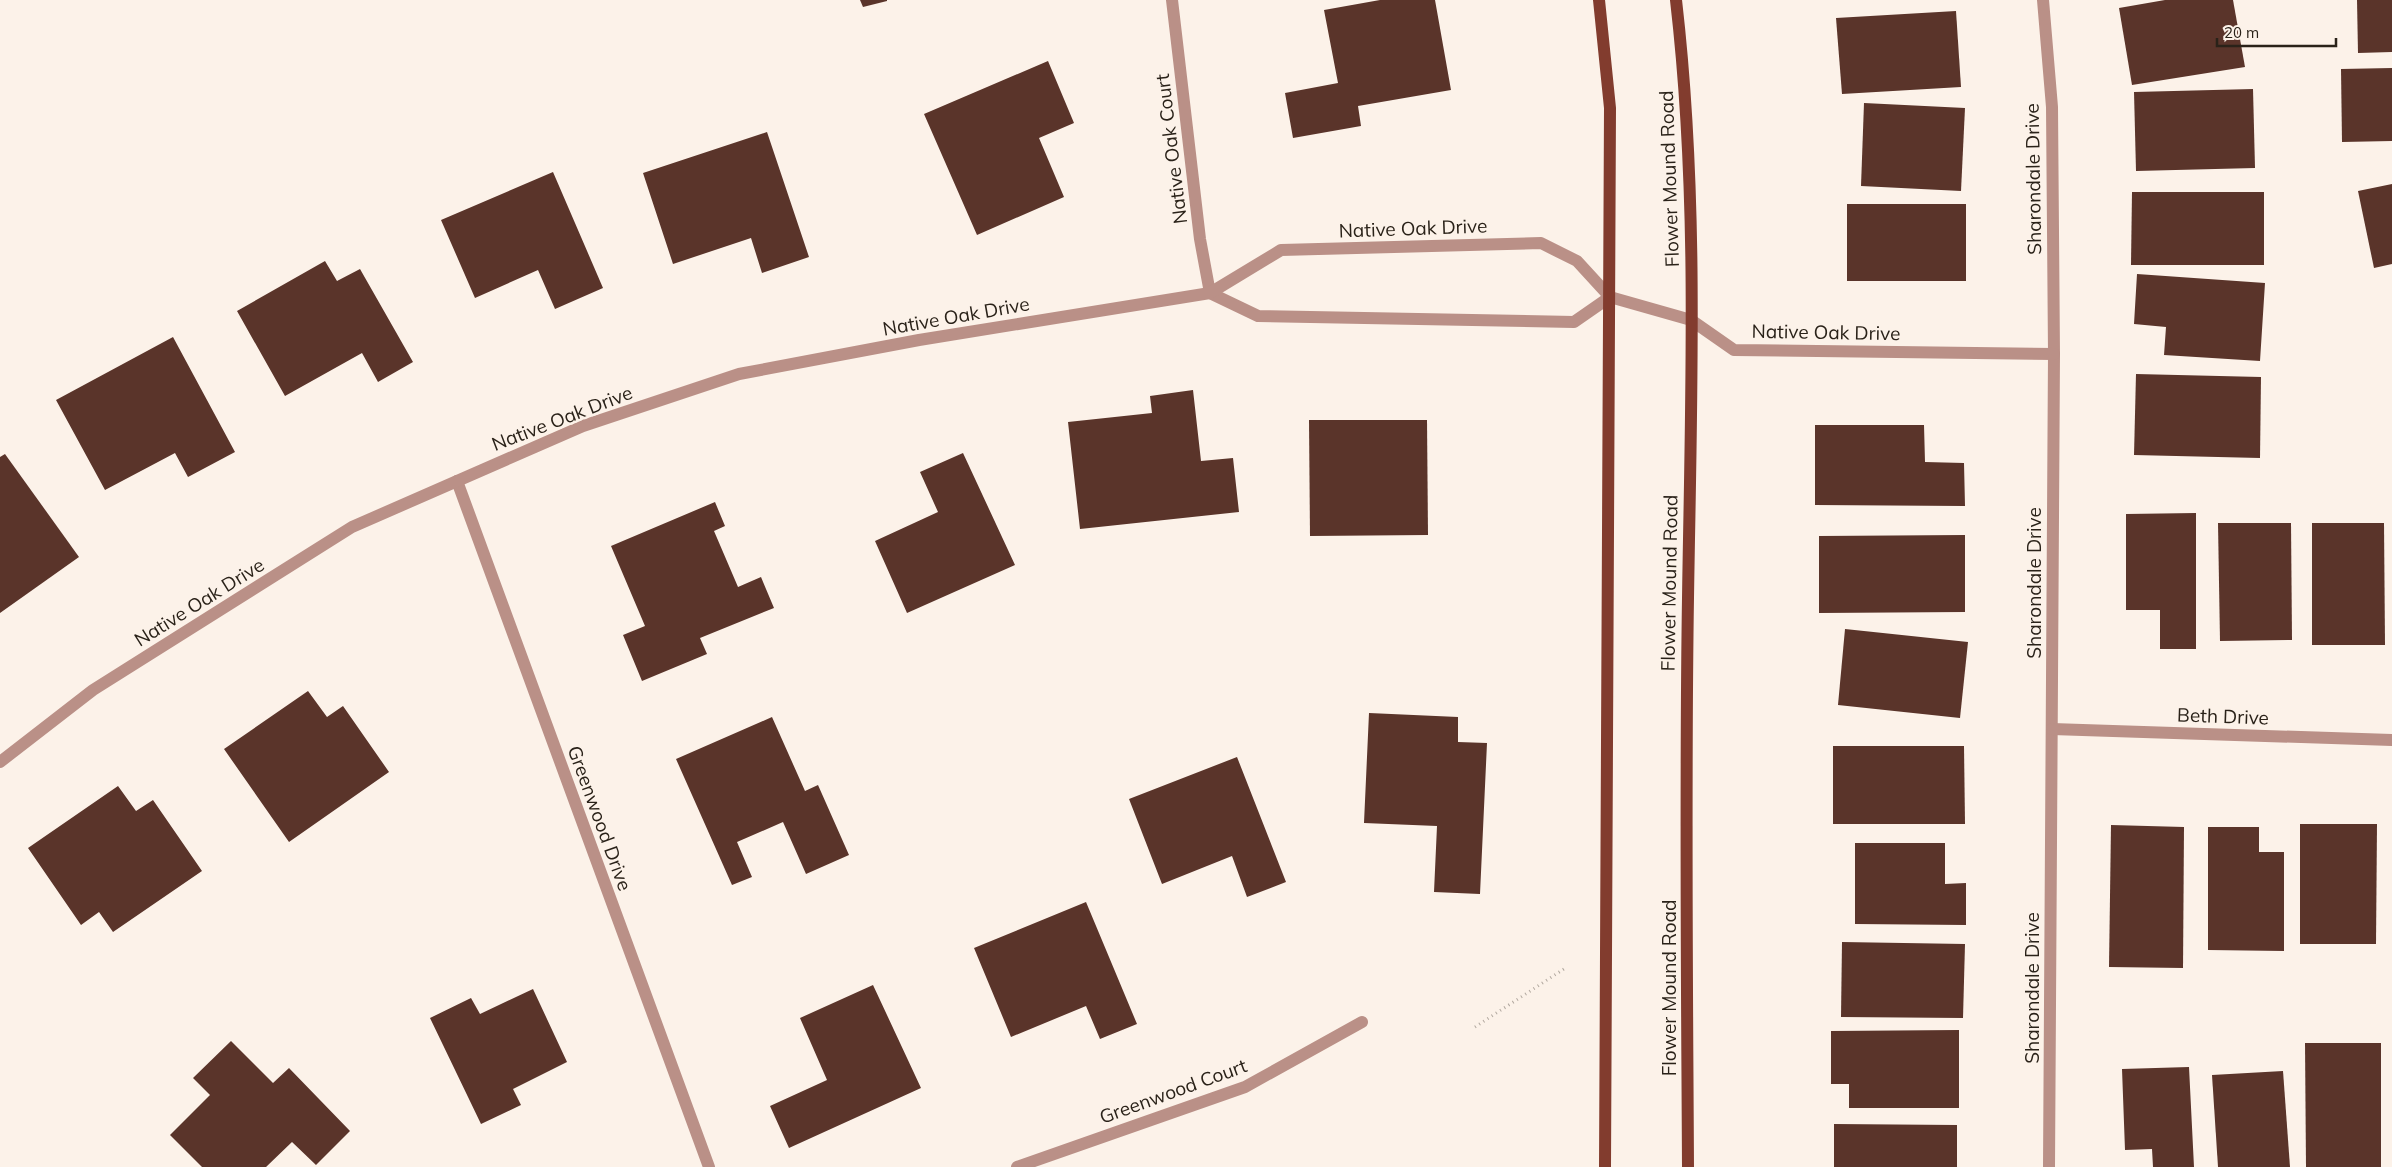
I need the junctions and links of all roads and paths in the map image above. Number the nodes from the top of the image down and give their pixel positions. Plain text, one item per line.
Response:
1 (1172, 0) edge
2 (1599, 0) edge
3 (1676, 0) edge
4 (2043, 0) edge
5 (1210, 293) junction
6 (1610, 297) junction
7 (1691, 320) junction
8 (2054, 354) junction
9 (457, 481) junction
10 (2052, 729) junction
11 (2392, 740) edge
12 (0, 762) edge
13 (1567, 967) dead end
14 (1362, 1022) dead end
15 (1475, 1027) dead end
16 (709, 1167) edge
17 (1017, 1167) edge
18 (1605, 1167) edge
19 (1688, 1167) edge
20 (2049, 1167) edge

1 - 5 street, Native Oak Court
2 - 6 main road
3 - 7 main road, Flower Mound Road
4 - 8 street, Sharondale Drive
5 - 6 street
5 - 6 street, Native Oak Drive
5 - 9 street, Native Oak Drive
6 - 7 street, Native Oak Drive
6 - 18 main road
7 - 8 street, Native Oak Drive
7 - 19 main road, Flower Mound Road
8 - 10 street, Sharondale Drive
9 - 12 street, Native Oak Drive
9 - 16 street, Greenwood Drive
10 - 11 street, Beth Drive
10 - 20 street, Sharondale Drive
13 - 15 path
14 - 17 street, Greenwood Court

